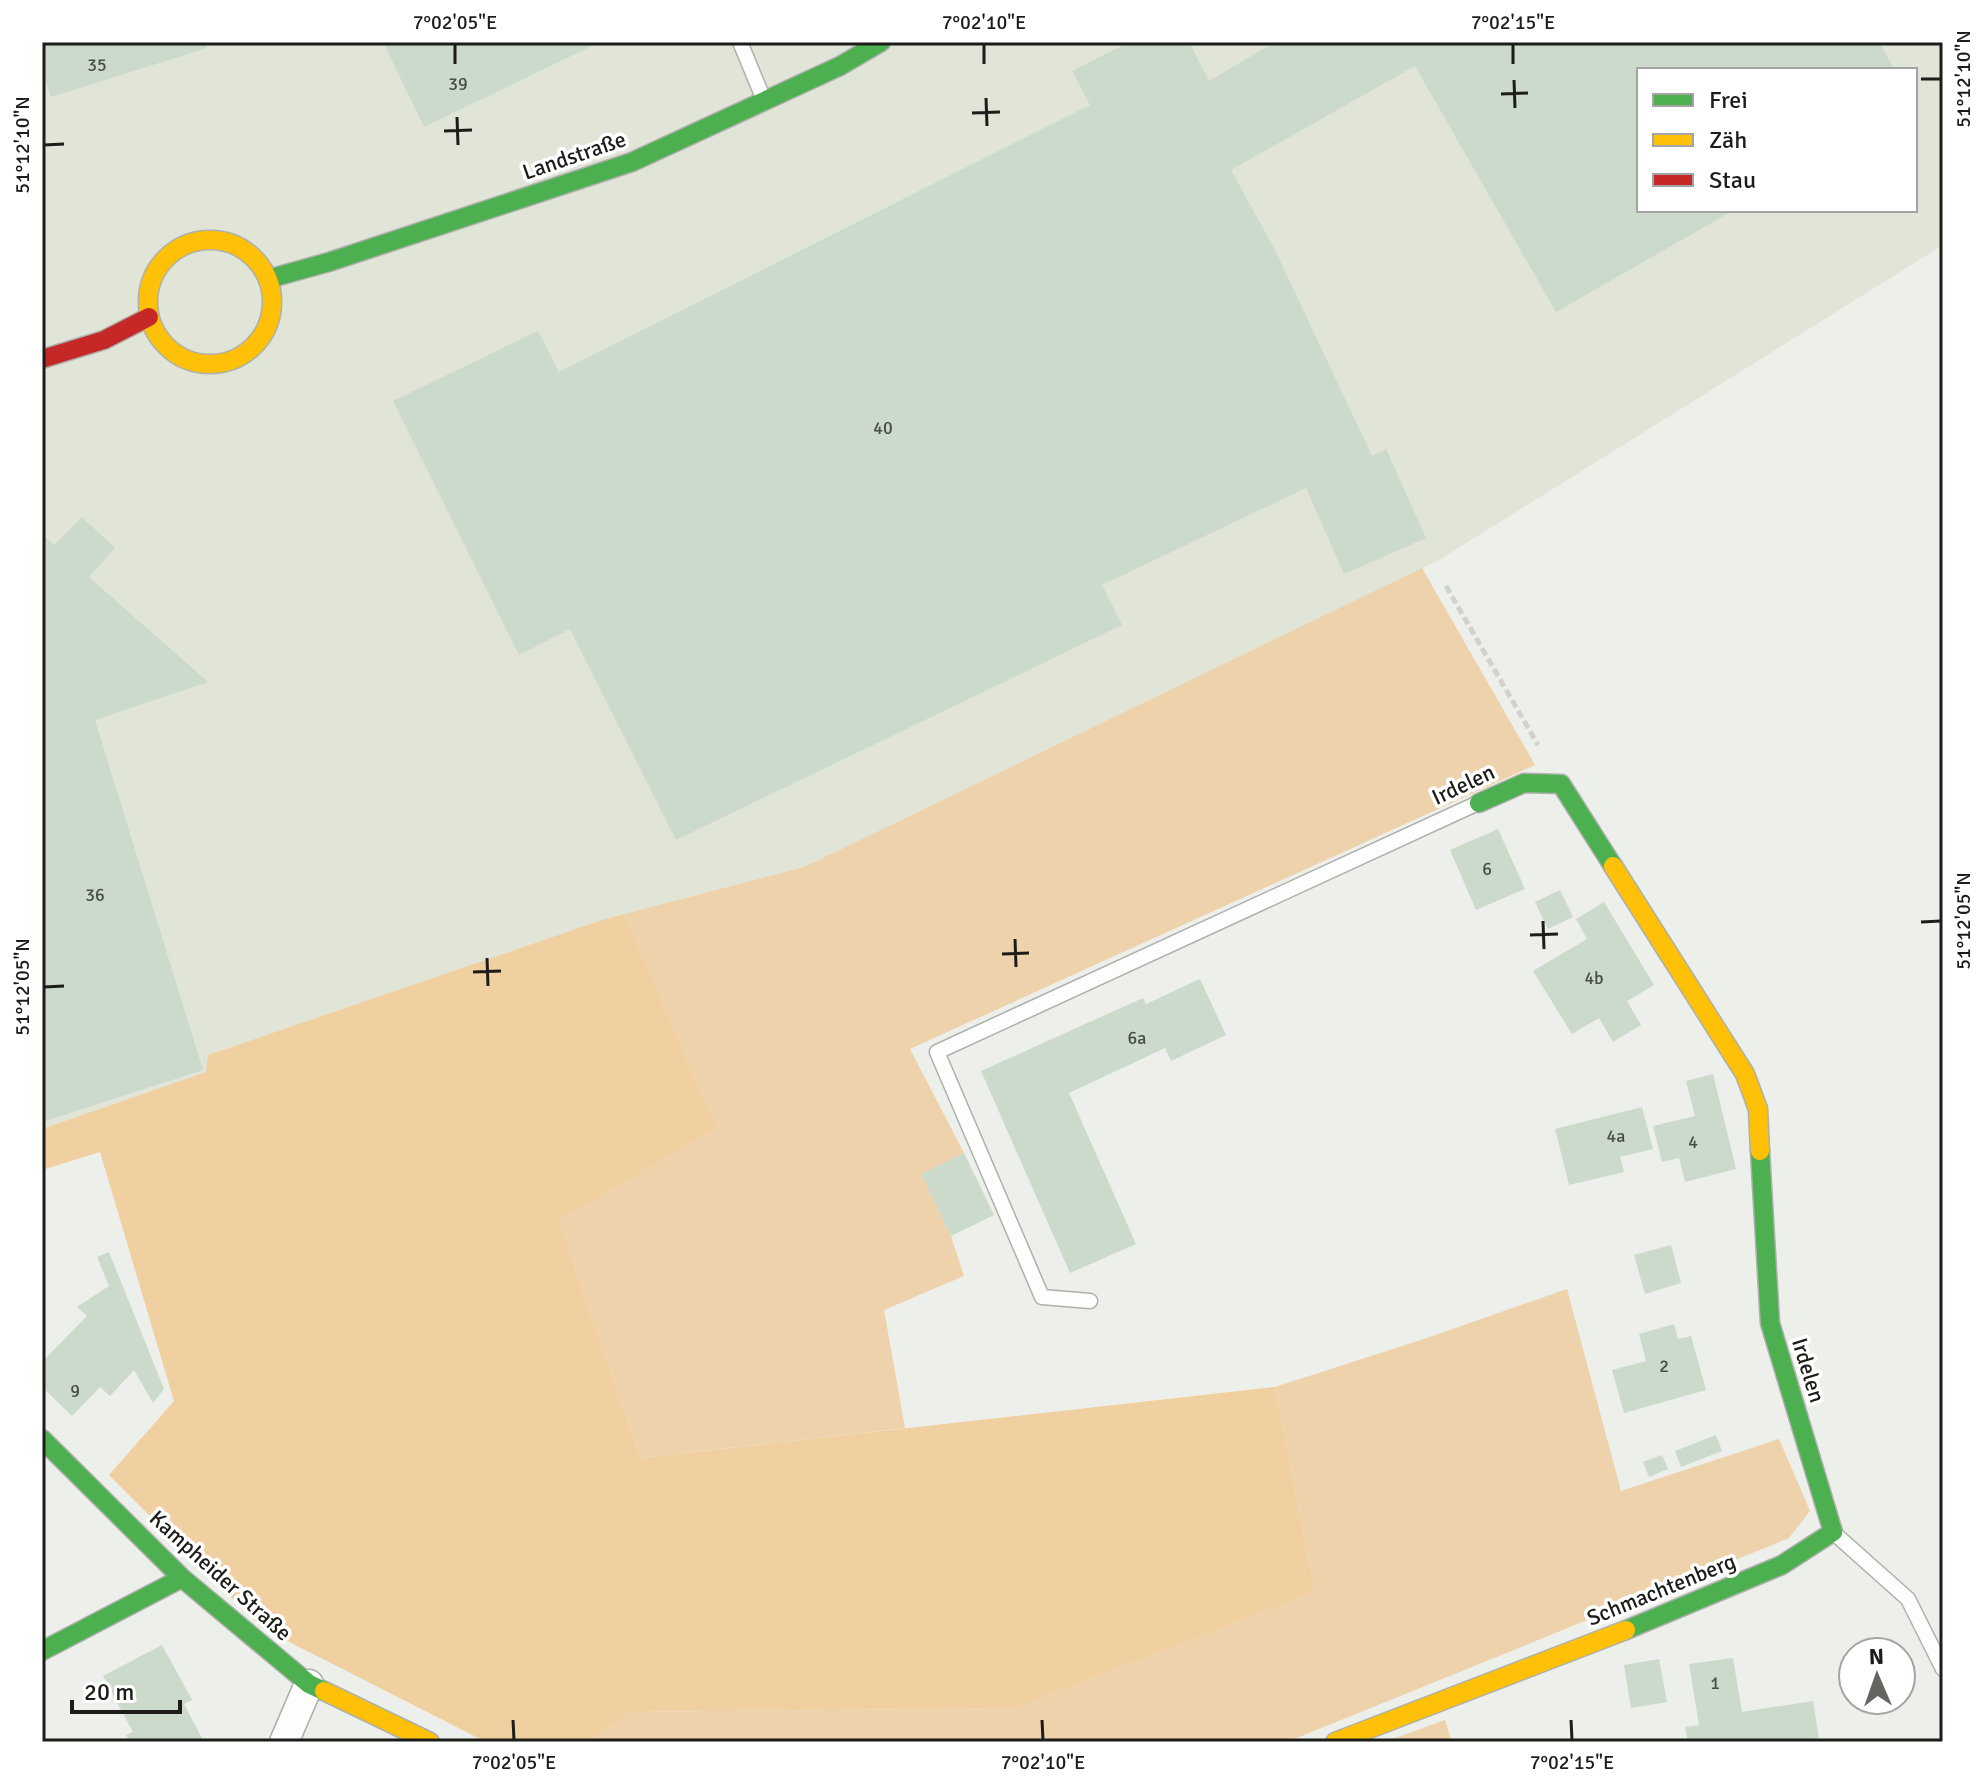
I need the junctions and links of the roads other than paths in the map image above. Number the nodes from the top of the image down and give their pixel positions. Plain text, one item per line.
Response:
1 (740, 42) edge
2 (881, 42) edge
3 (764, 100) junction
4 (268, 279) junction
5 (149, 317) junction
6 (42, 359) edge
7 (1479, 803) joint
8 (1090, 1301) dead end
9 (42, 1439) edge
10 (1833, 1532) junction
11 (182, 1578) junction
12 (42, 1651) edge
13 (1943, 1669) edge
14 (309, 1684) junction
15 (284, 1742) edge
16 (430, 1742) edge
17 (1335, 1742) edge

1 - 3 lane
2 - 3 street, Landstraße
3 - 4 street, Landstraße
4 - 5 street
4 - 5 street
5 - 6 street
7 - 8 lane, Irdelen
7 - 10 street, Irdelen
9 - 11 street, Kampheider Straße
10 - 13 lane
10 - 17 street, Schmachtenberg
11 - 12 street
11 - 14 street, Kampheider Straße
14 - 15 street
14 - 16 street, Kampheider Straße

